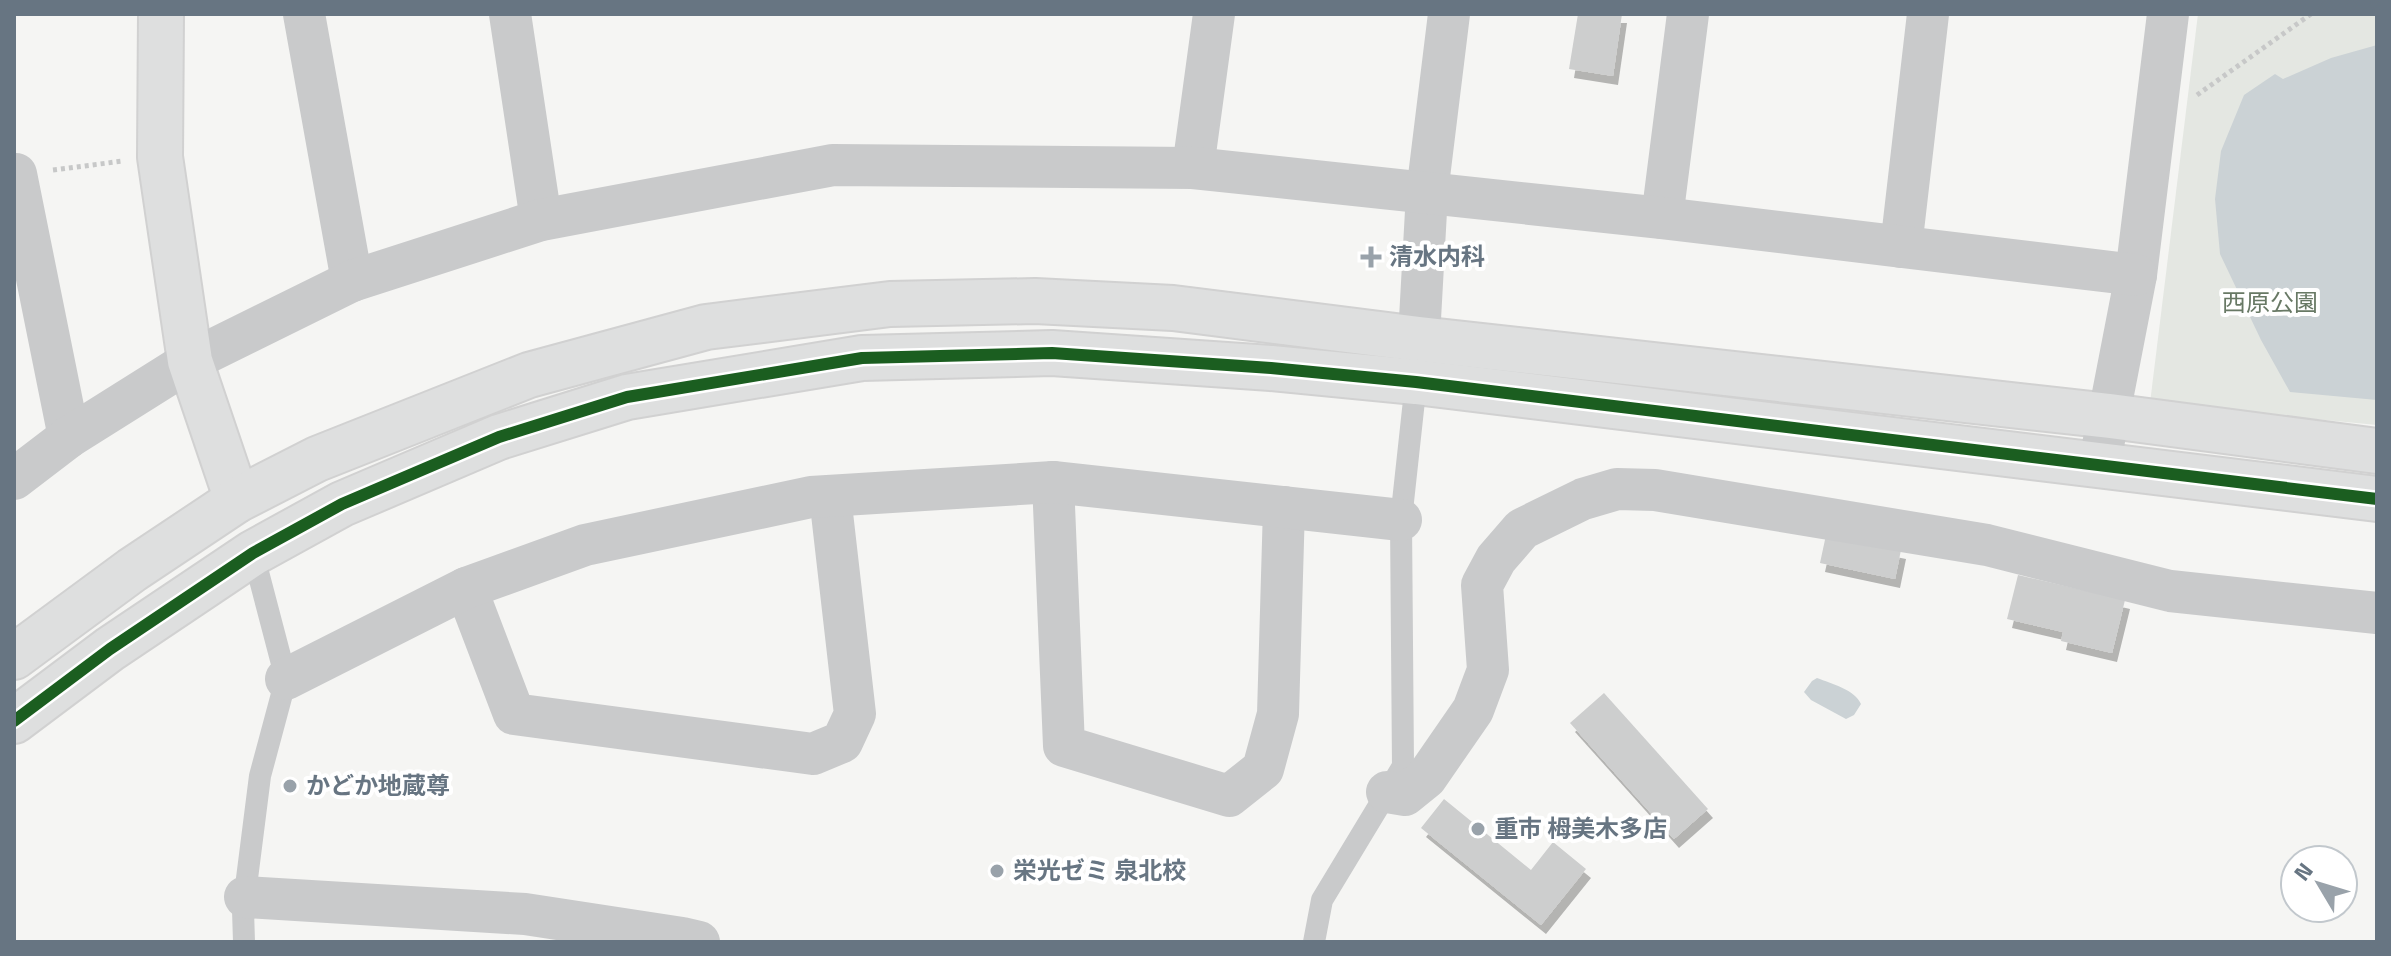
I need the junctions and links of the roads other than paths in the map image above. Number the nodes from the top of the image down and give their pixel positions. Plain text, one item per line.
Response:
1 (161, 14) edge
2 (304, 14) edge
3 (510, 14) edge
4 (1214, 14) edge
5 (1449, 14) edge
6 (1688, 14) edge
7 (1928, 14) edge
8 (2168, 14) edge
9 (1193, 168) junction
10 (15, 174) edge
11 (1427, 193) junction
12 (1662, 218) junction
13 (541, 220) junction
14 (1901, 247) junction
15 (2136, 275) junction
16 (352, 281) junction
17 (1419, 339) junction
18 (190, 361) junction
19 (1416, 382) junction
20 (2110, 416) junction
21 (69, 437) junction
22 (2377, 451) edge
23 (2099, 466) junction
24 (14, 479) edge
25 (1053, 482) junction
26 (830, 496) junction
27 (2377, 499) edge
28 (237, 500) junction
29 (1284, 507) junction
30 (1401, 520) junction
31 (253, 553) junction
32 (466, 588) junction
33 (2377, 613) edge
34 (14, 657) edge
35 (286, 679) junction
36 (14, 721) edge
37 (1387, 792) junction
38 (244, 903) junction
39 (244, 942) edge
40 (699, 942) edge
41 (1314, 942) edge

1 - 18 street
2 - 16 street
3 - 13 street
4 - 9 street
5 - 11 street
6 - 12 street
7 - 14 street
8 - 15 street
9 - 11 street
9 - 13 street
10 - 21 street
11 - 12 street
11 - 17 street
12 - 14 street
13 - 16 street
14 - 15 street
15 - 20 street
16 - 18 street
17 - 19 street
17 - 20 street
17 - 28 street
18 - 21 street
18 - 28 street
19 - 23 street
19 - 30 lane
19 - 31 street
20 - 22 street
20 - 23 street
21 - 24 street
23 - 27 street
25 - 26 street
25 - 29 street
25 - 29 street
26 - 32 street
26 - 32 street
28 - 31 street
28 - 34 street
29 - 30 street
30 - 37 lane
31 - 35 lane
31 - 36 street
32 - 35 street
33 - 37 street
35 - 38 lane
37 - 41 lane
38 - 39 lane
38 - 40 street

